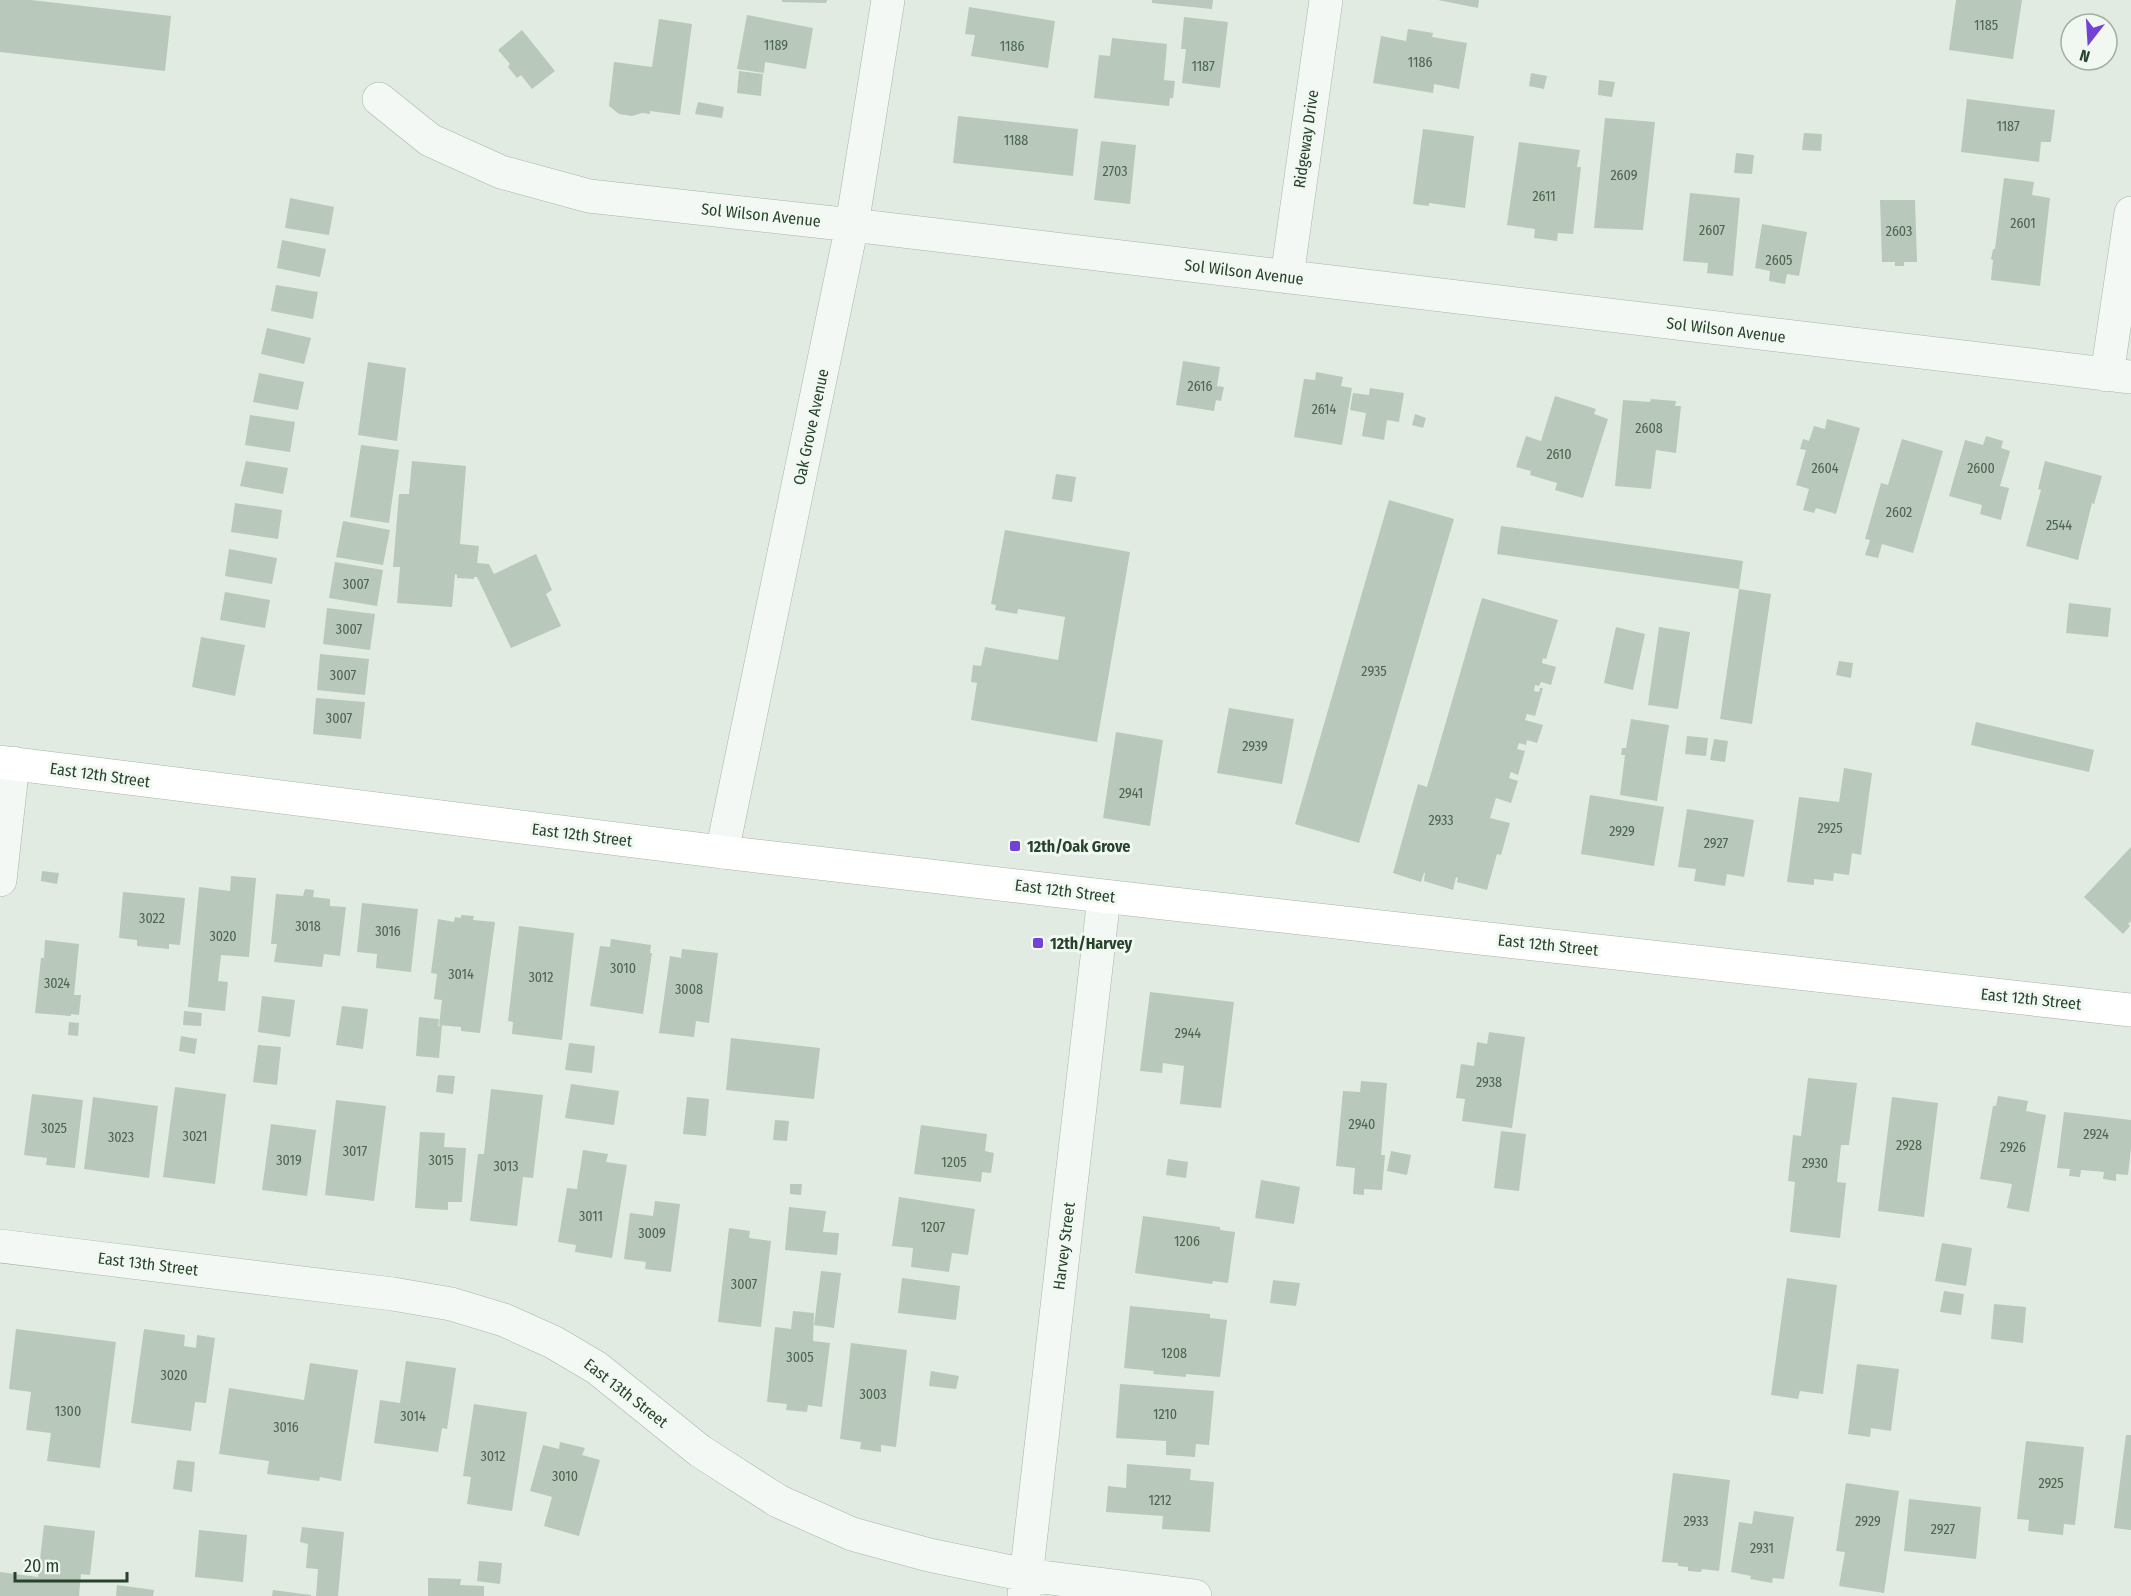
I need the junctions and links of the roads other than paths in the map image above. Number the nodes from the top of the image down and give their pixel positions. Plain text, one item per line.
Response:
1 (888, 0) edge
2 (1326, 0) edge
3 (379, 99) dead end
4 (2131, 213) edge
5 (852, 225) junction
6 (1287, 278) junction
7 (2119, 376) edge
8 (7, 762) edge
9 (722, 852) junction
10 (0, 880) edge
11 (1104, 897) junction
12 (2131, 1010) edge
13 (0, 1246) edge
14 (1025, 1585) edge
15 (1195, 1596) edge

1 - 5 street, Oak Grove Avenue
2 - 6 street, Ridgeway Drive
3 - 5 street, Sol Wilson Avenue
4 - 7 street
5 - 6 street, Sol Wilson Avenue
5 - 9 street, Oak Grove Avenue
6 - 7 street, Sol Wilson Avenue
8 - 9 street, East 12th Street
8 - 10 street
9 - 11 street, East 12th Street
11 - 12 street, East 12th Street
11 - 14 street, Harvey Street
13 - 14 street, East 13th Street
14 - 15 street, East 13th Street

